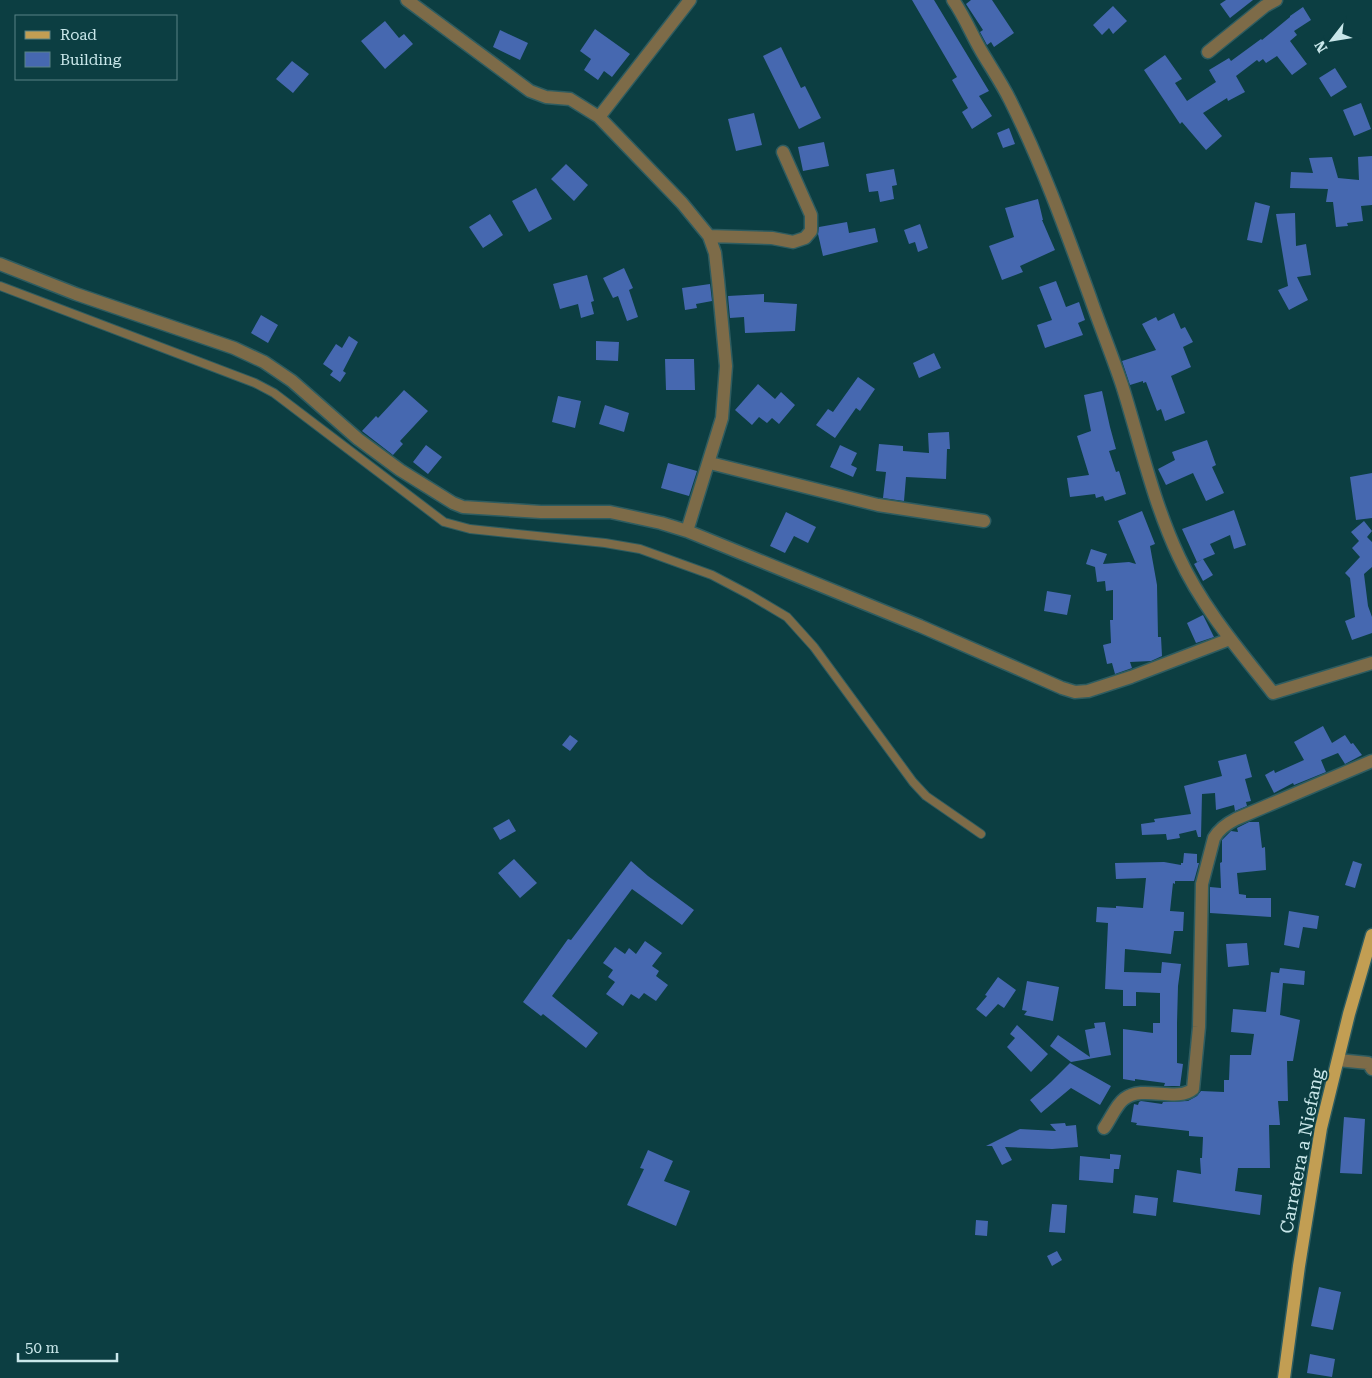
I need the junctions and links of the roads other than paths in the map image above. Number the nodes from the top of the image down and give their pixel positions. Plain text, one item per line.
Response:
1 (690, 0) edge
2 (953, 0) edge
3 (1276, 0) edge
4 (412, 1) edge
5 (1208, 52) dead end
6 (599, 117) junction
7 (783, 152) dead end
8 (709, 236) junction
9 (0, 264) edge
10 (0, 286) edge
11 (710, 463) junction
12 (984, 522) dead end
13 (687, 531) junction
14 (1230, 639) junction
15 (1372, 663) edge
16 (1372, 761) edge
17 (981, 834) dead end
18 (1372, 935) edge
19 (1338, 1060) junction
20 (1372, 1069) edge
21 (1104, 1128) dead end
22 (1284, 1378) edge

1 - 6 street
2 - 14 street
3 - 5 street
4 - 6 street
6 - 8 street
7 - 8 street
8 - 11 street
9 - 13 street
10 - 17 lane
11 - 12 street
11 - 13 street
13 - 14 street
14 - 15 street
16 - 21 street
18 - 19 main road, Carretera a Niefang
19 - 20 street
19 - 22 main road, Carretera a Niefang

